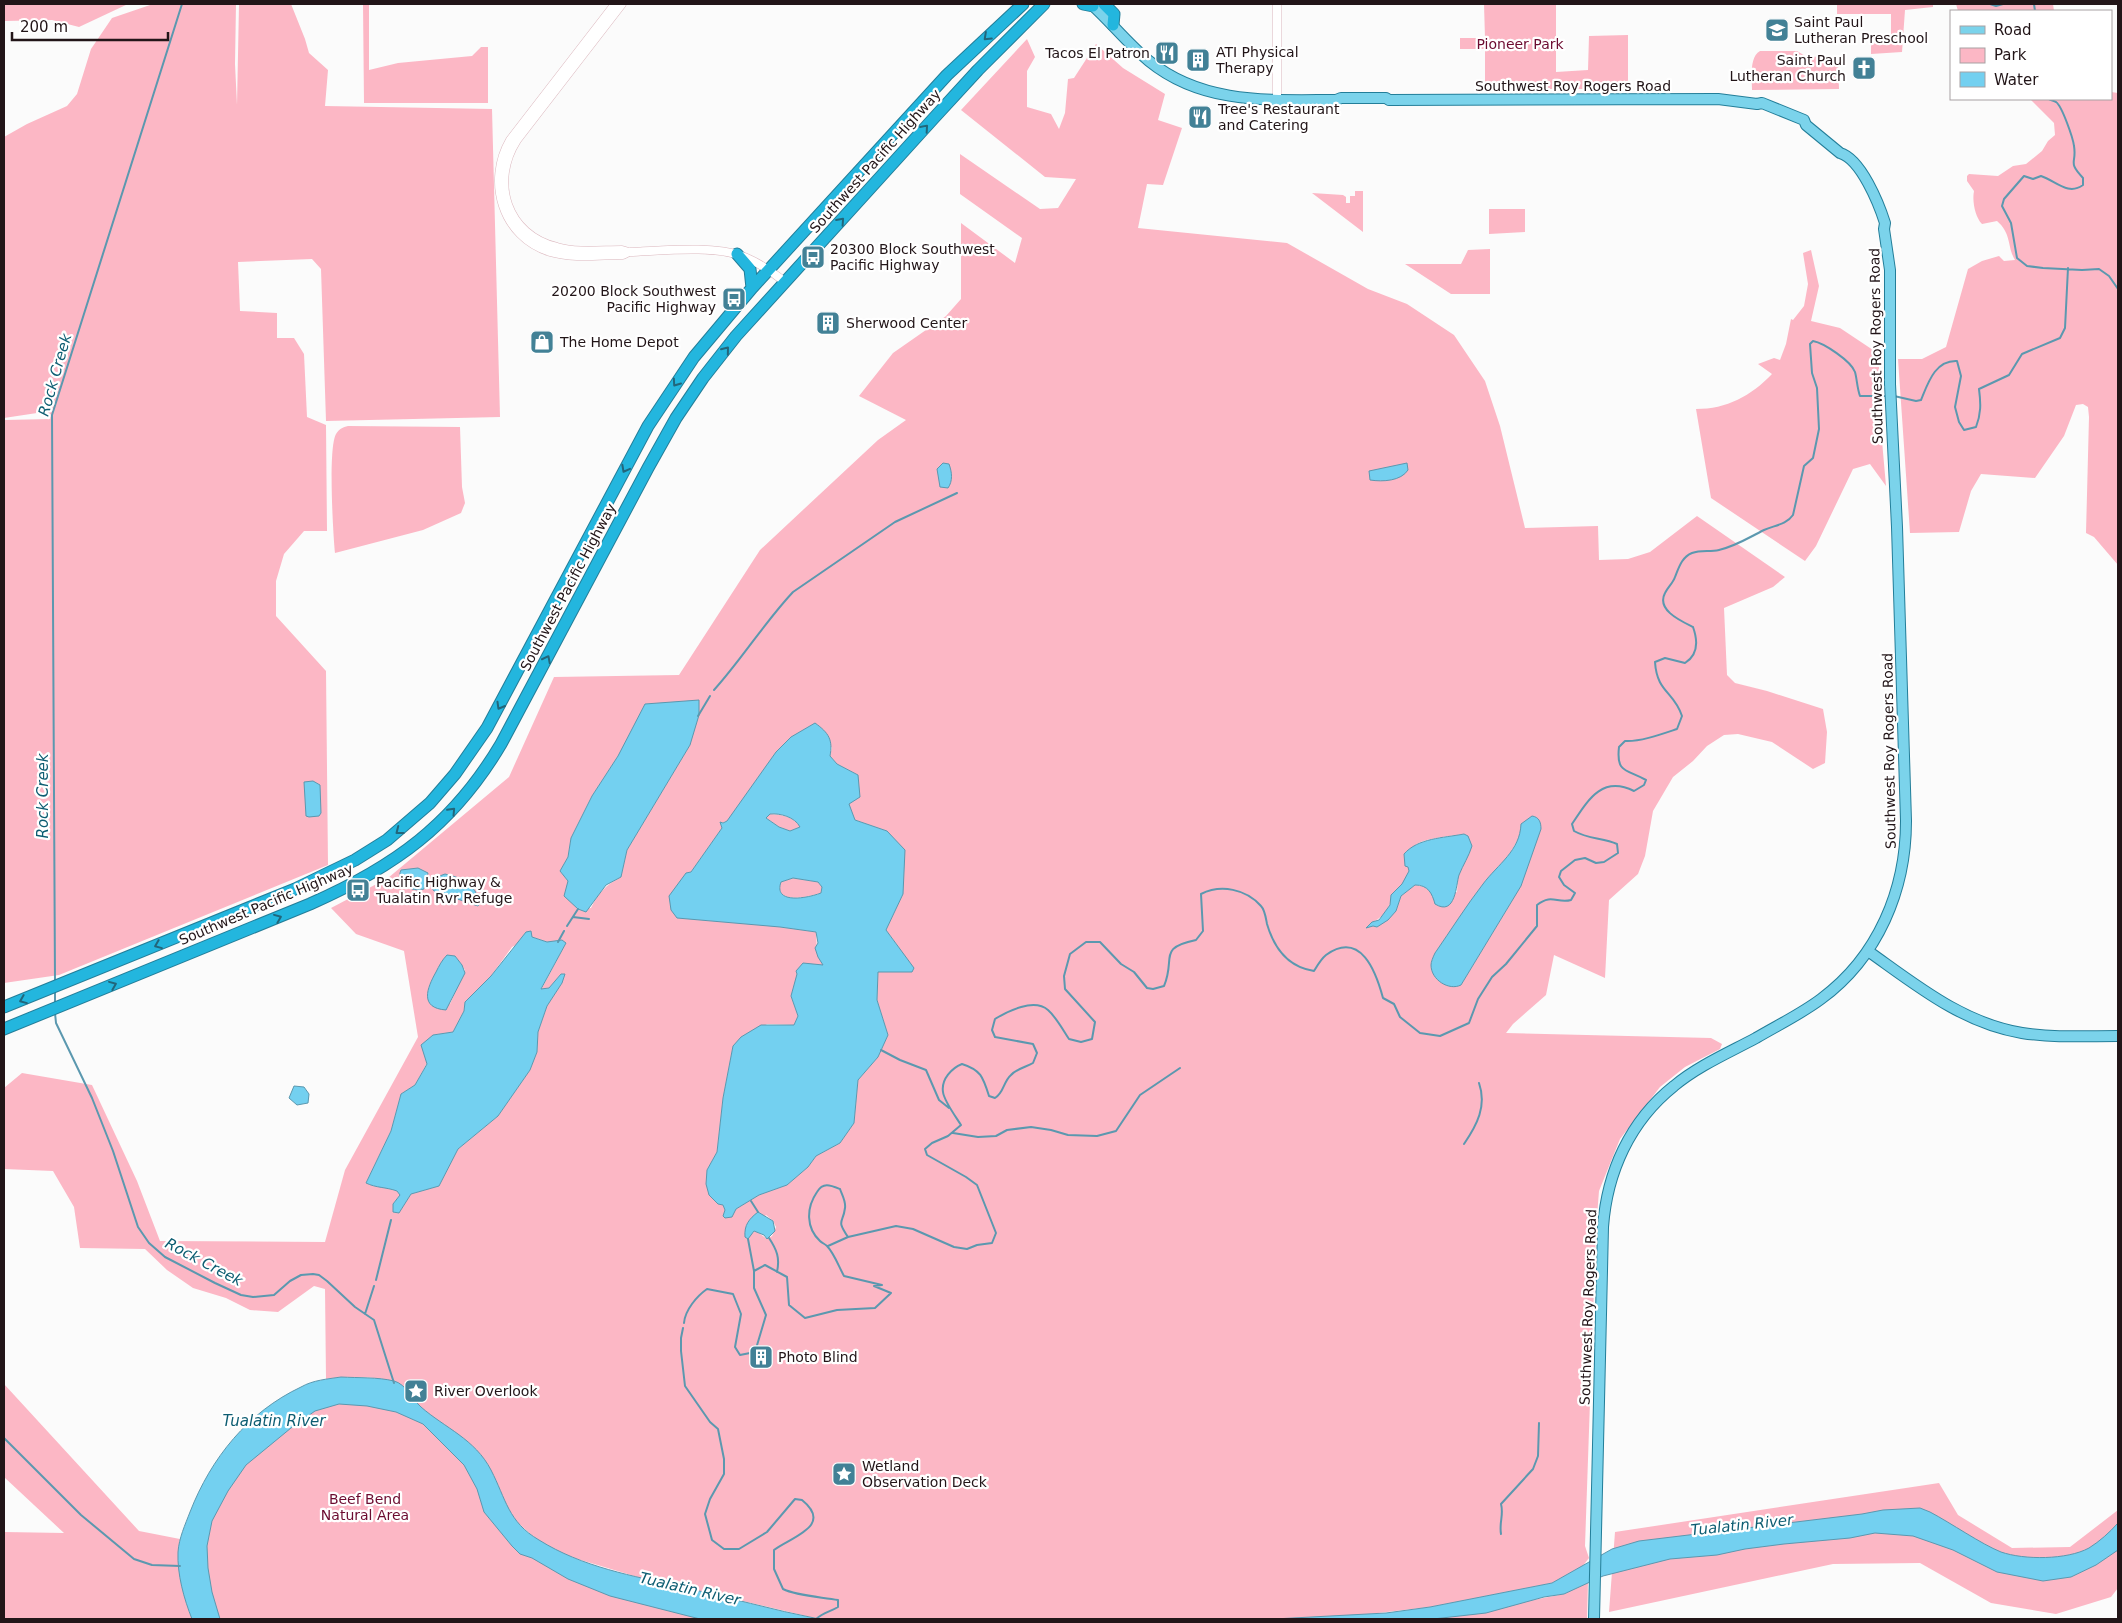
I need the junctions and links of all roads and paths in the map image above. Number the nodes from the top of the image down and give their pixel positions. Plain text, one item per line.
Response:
1 (615, 4) edge
2 (622, 4) edge
3 (1022, 4) edge
4 (1044, 4) edge
5 (1054, 4) edge
6 (1093, 4) edge
7 (1277, 4) edge
8 (1113, 24) joint
9 (1011, 36) junction
10 (1277, 100) junction
11 (629, 252) junction
12 (737, 254) junction
13 (769, 270) junction
14 (785, 282) junction
15 (752, 288) junction
16 (648, 426) junction
17 (666, 435) junction
18 (517, 675) junction
19 (535, 684) junction
20 (203, 926) junction
21 (210, 945) junction
22 (1868, 951) junction
23 (4, 1008) edge
24 (4, 1029) edge
25 (2118, 1036) edge
26 (1594, 1616) edge

1 - 11 street
2 - 11 street
3 -> 13 highway, Southwest Pacific Highway
4 - 9 highway, Southwest Pacific Highway
5 - 9 highway
6 - 8 highway
7 - 10 street
8 - 10 main road, Southwest Roy Rogers Road
14 -> 9 highway, Southwest Pacific Highway
10 - 22 main road, Southwest Roy Rogers Road
11 - 12 street
12 - 13 street
12 - 15 highway
13 - 14 street
13 - 15 highway, Southwest Pacific Highway
17 -> 14 highway, Southwest Pacific Highway
15 -> 16 highway, Southwest Pacific Highway
16 - 17 highway
16 -> 18 highway, Southwest Pacific Highway
19 -> 17 highway, Southwest Pacific Highway
18 - 19 highway
18 -> 20 highway, Southwest Pacific Highway
21 -> 19 highway, Southwest Pacific Highway
20 - 21 highway
20 -> 23 highway, Southwest Pacific Highway
24 -> 21 highway, Southwest Pacific Highway
22 - 25 main road
22 - 26 main road, Southwest Roy Rogers Road

